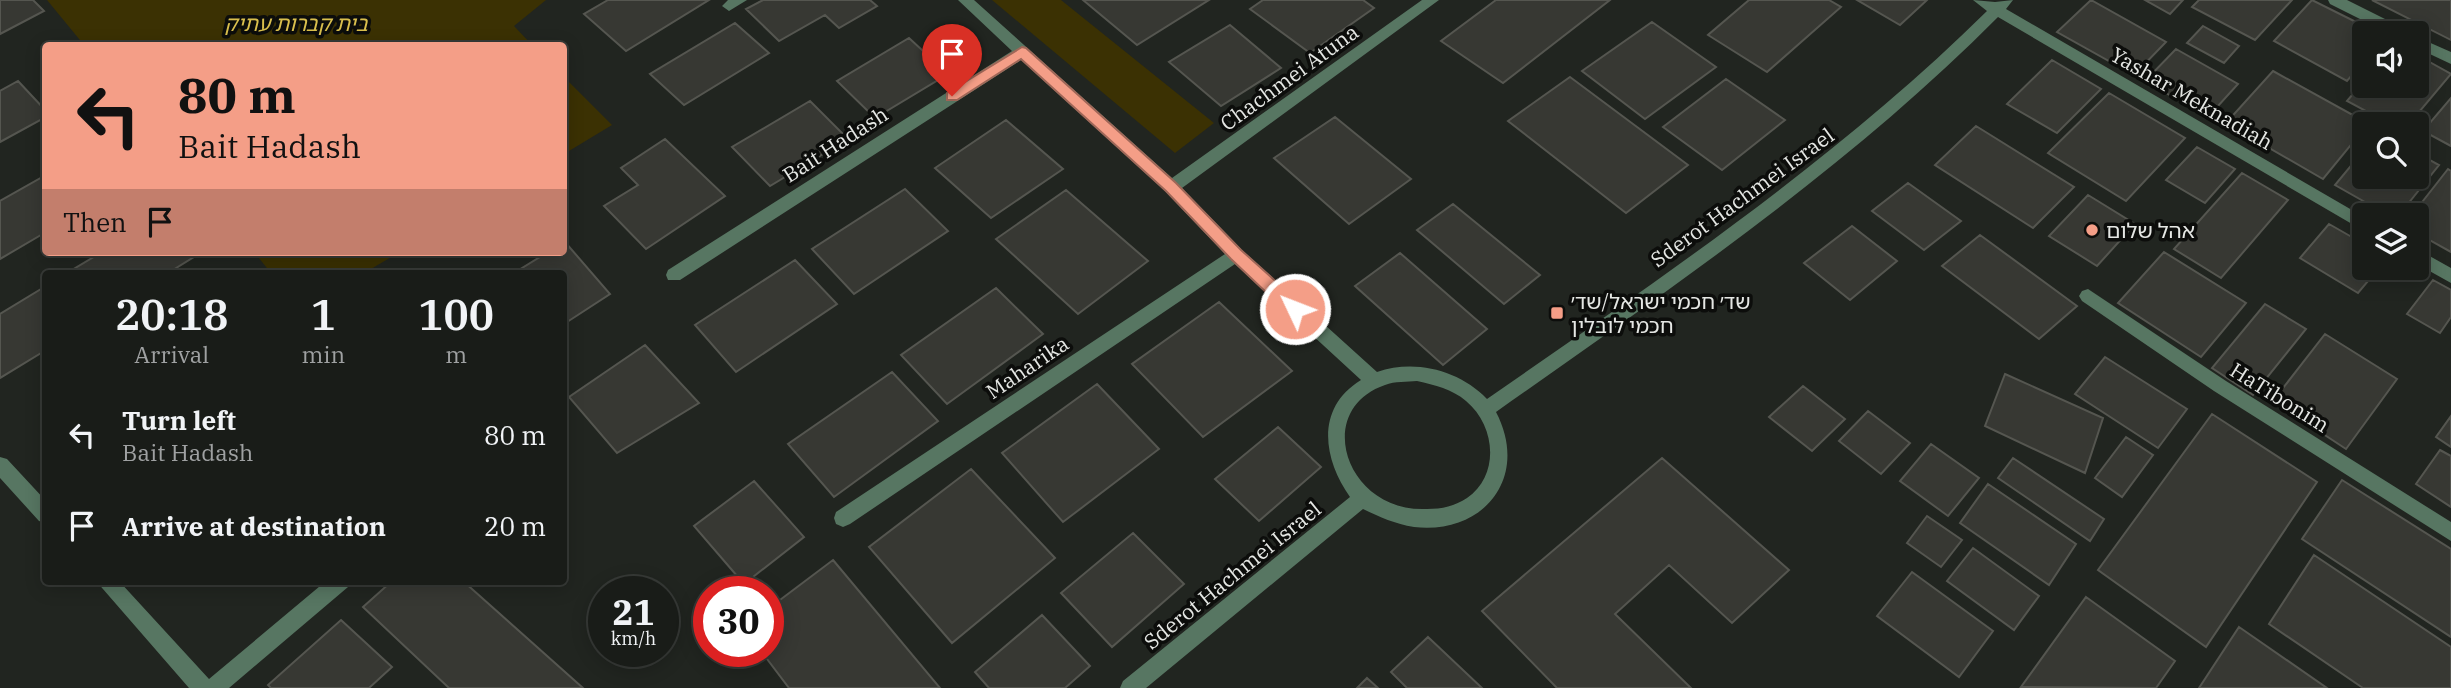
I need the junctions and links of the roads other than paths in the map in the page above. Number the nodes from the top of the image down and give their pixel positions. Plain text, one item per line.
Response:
1 (1432, 0) edge
2 (1980, 0) edge
3 (2335, 0) edge
4 (969, 1) edge
5 (2001, 5) edge
6 (2376, 21) edge
7 (2429, 48) edge
8 (1022, 52) junction
9 (2451, 60) edge
10 (1171, 187) junction
11 (2352, 218) edge
12 (1236, 255) junction
13 (2429, 263) edge
14 (674, 275) dead end
15 (2451, 276) edge
16 (2088, 296) dead end
17 (1374, 381) junction
18 (1487, 409) junction
19 (0, 465) edge
20 (1362, 498) junction
21 (42, 511) edge
22 (844, 518) dead end
23 (2451, 532) edge
24 (110, 585) edge
25 (336, 585) edge
26 (203, 688) edge
27 (214, 688) edge
28 (1130, 688) edge

1 - 10 street, Chachmei Atuna
2 - 5 street, Yashar Meknadiah
3 - 6 street
4 - 8 street
5 - 11 street, Yashar Meknadiah
5 - 18 street, Sderot Hachmei Israel
7 - 9 street
8 - 10 street
8 - 14 street, Bait Hadash
10 - 12 street
12 - 17 street
12 - 22 street, Maharika
13 - 15 street
16 - 23 street, HaTibonim
17 - 18 street
17 - 20 street
18 - 20 street
19 - 21 street
20 - 28 street, Sderot Hachmei Israel
24 - 26 street
25 - 27 street

